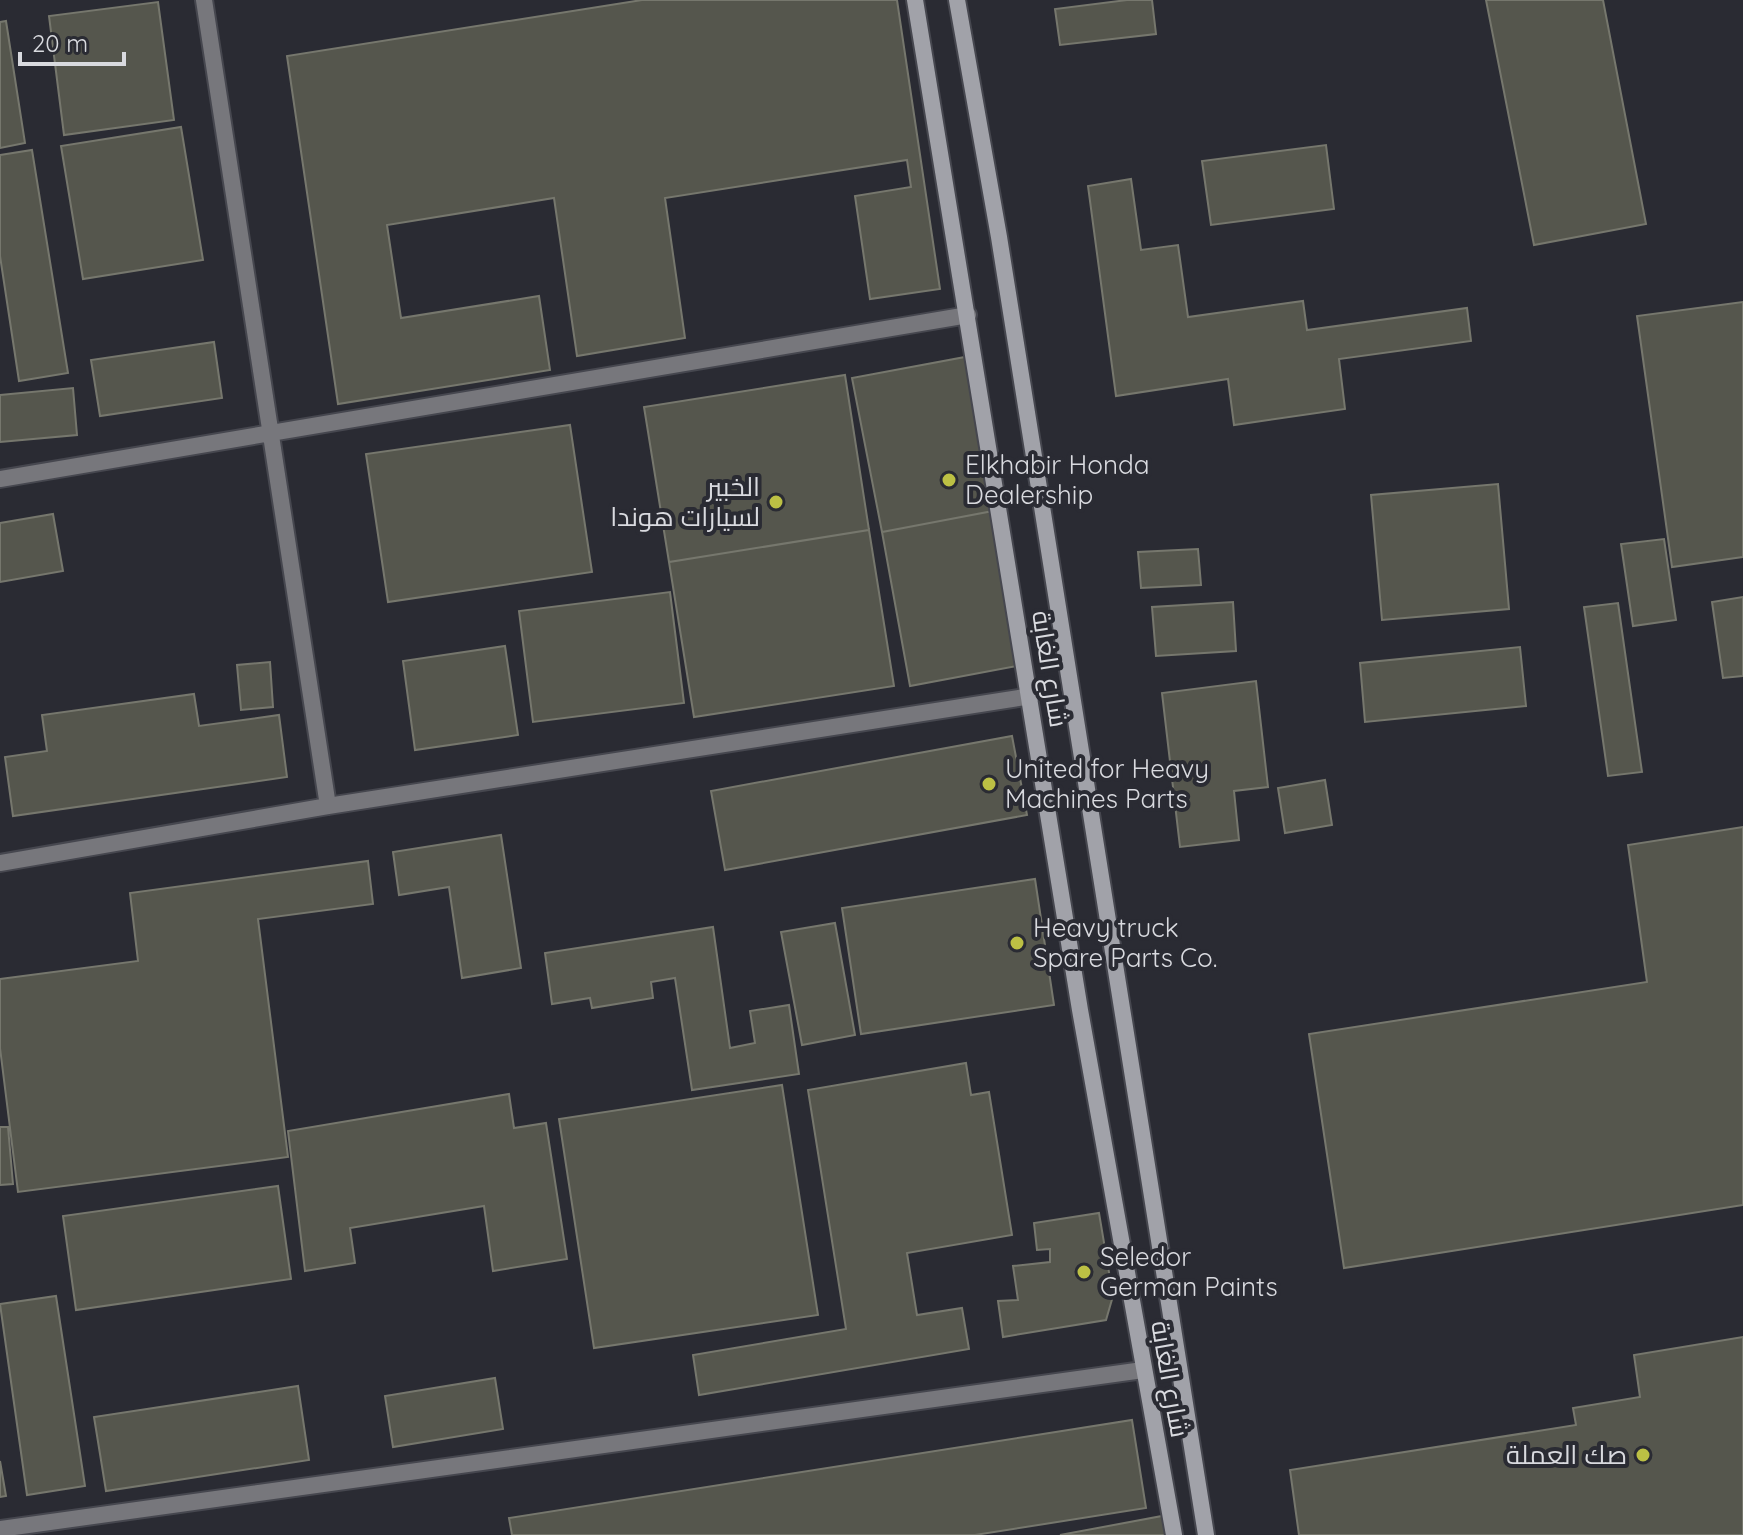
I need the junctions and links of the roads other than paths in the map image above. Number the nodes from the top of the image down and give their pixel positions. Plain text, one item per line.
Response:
1 (204, 0) edge
2 (915, 0) edge
3 (957, 0) edge
4 (968, 315) junction
5 (272, 432) junction
6 (0, 479) edge
7 (1031, 696) junction
8 (328, 806) junction
9 (0, 863) edge
10 (1143, 1370) junction
11 (0, 1529) edge
12 (1174, 1535) edge
13 (1206, 1535) edge

1 - 5 lane
2 - 4 main road, شارع الغابة
3 - 13 main road, شارع الغابة
4 - 5 lane
4 - 7 main road, شارع الغابة
5 - 6 lane
5 - 8 lane
7 - 8 lane
7 - 10 main road, شارع الغابة
8 - 9 lane
10 - 11 lane
10 - 12 main road, شارع الغابة

